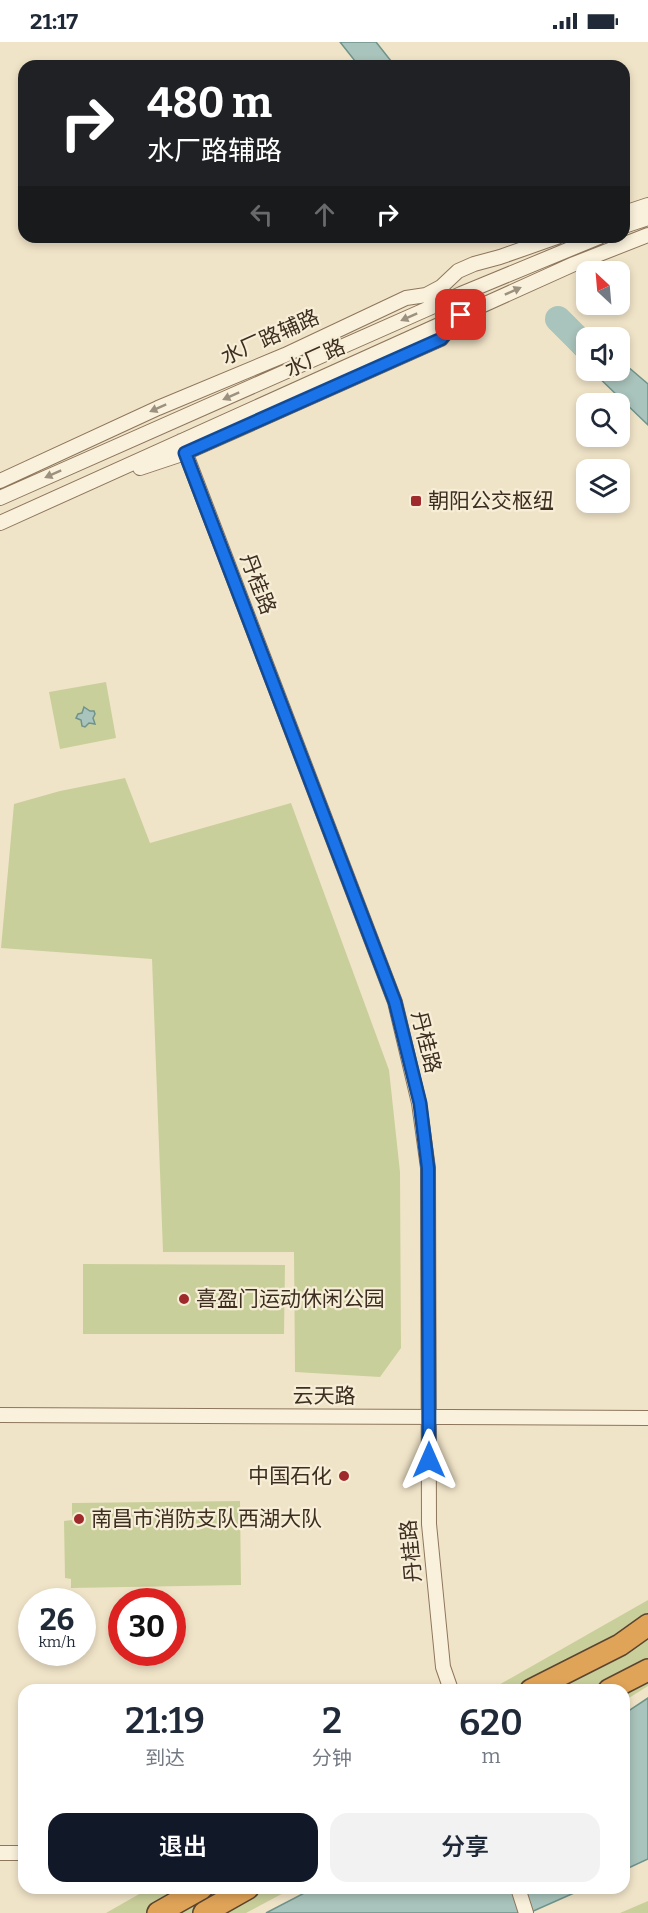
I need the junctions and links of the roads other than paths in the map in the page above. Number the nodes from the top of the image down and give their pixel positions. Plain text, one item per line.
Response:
1 (648, 205) edge
2 (630, 211) edge
3 (648, 218) edge
4 (630, 224) edge
5 (648, 235) edge
6 (630, 242) edge
7 (540, 243) edge
8 (584, 243) edge
9 (628, 243) edge
10 (183, 447) junction
11 (0, 481) edge
12 (0, 498) edge
13 (0, 523) edge
14 (0, 1415) edge
15 (429, 1417) junction
16 (648, 1418) edge
17 (648, 1625) edge
18 (648, 1643) edge
19 (648, 1670) edge
20 (449, 1684) edge
21 (543, 1684) edge
22 (573, 1684) edge
23 (621, 1684) edge
24 (0, 1853) edge
25 (18, 1853) edge
26 (171, 1894) edge
27 (192, 1894) edge
28 (237, 1894) edge
29 (520, 1894) edge
30 (144, 1913) edge
31 (159, 1913) edge
32 (204, 1913) edge
33 (526, 1913) edge

1 - 2 street
3 - 4 street
6 -> 5 street, 水厂路
7 -> 11 street, 水厂路辅路
8 -> 12 street, 水厂路
10 -> 9 street, 水厂路
10 - 13 street, 水厂路
10 - 15 street, 丹桂路
14 - 15 street, 云天路
15 - 16 street, 云天路
15 - 20 street, 丹桂路
17 - 21 highway
18 - 22 highway
19 - 23 highway
24 - 25 street
26 - 30 highway
27 - 31 highway
28 - 32 highway
29 - 33 street

